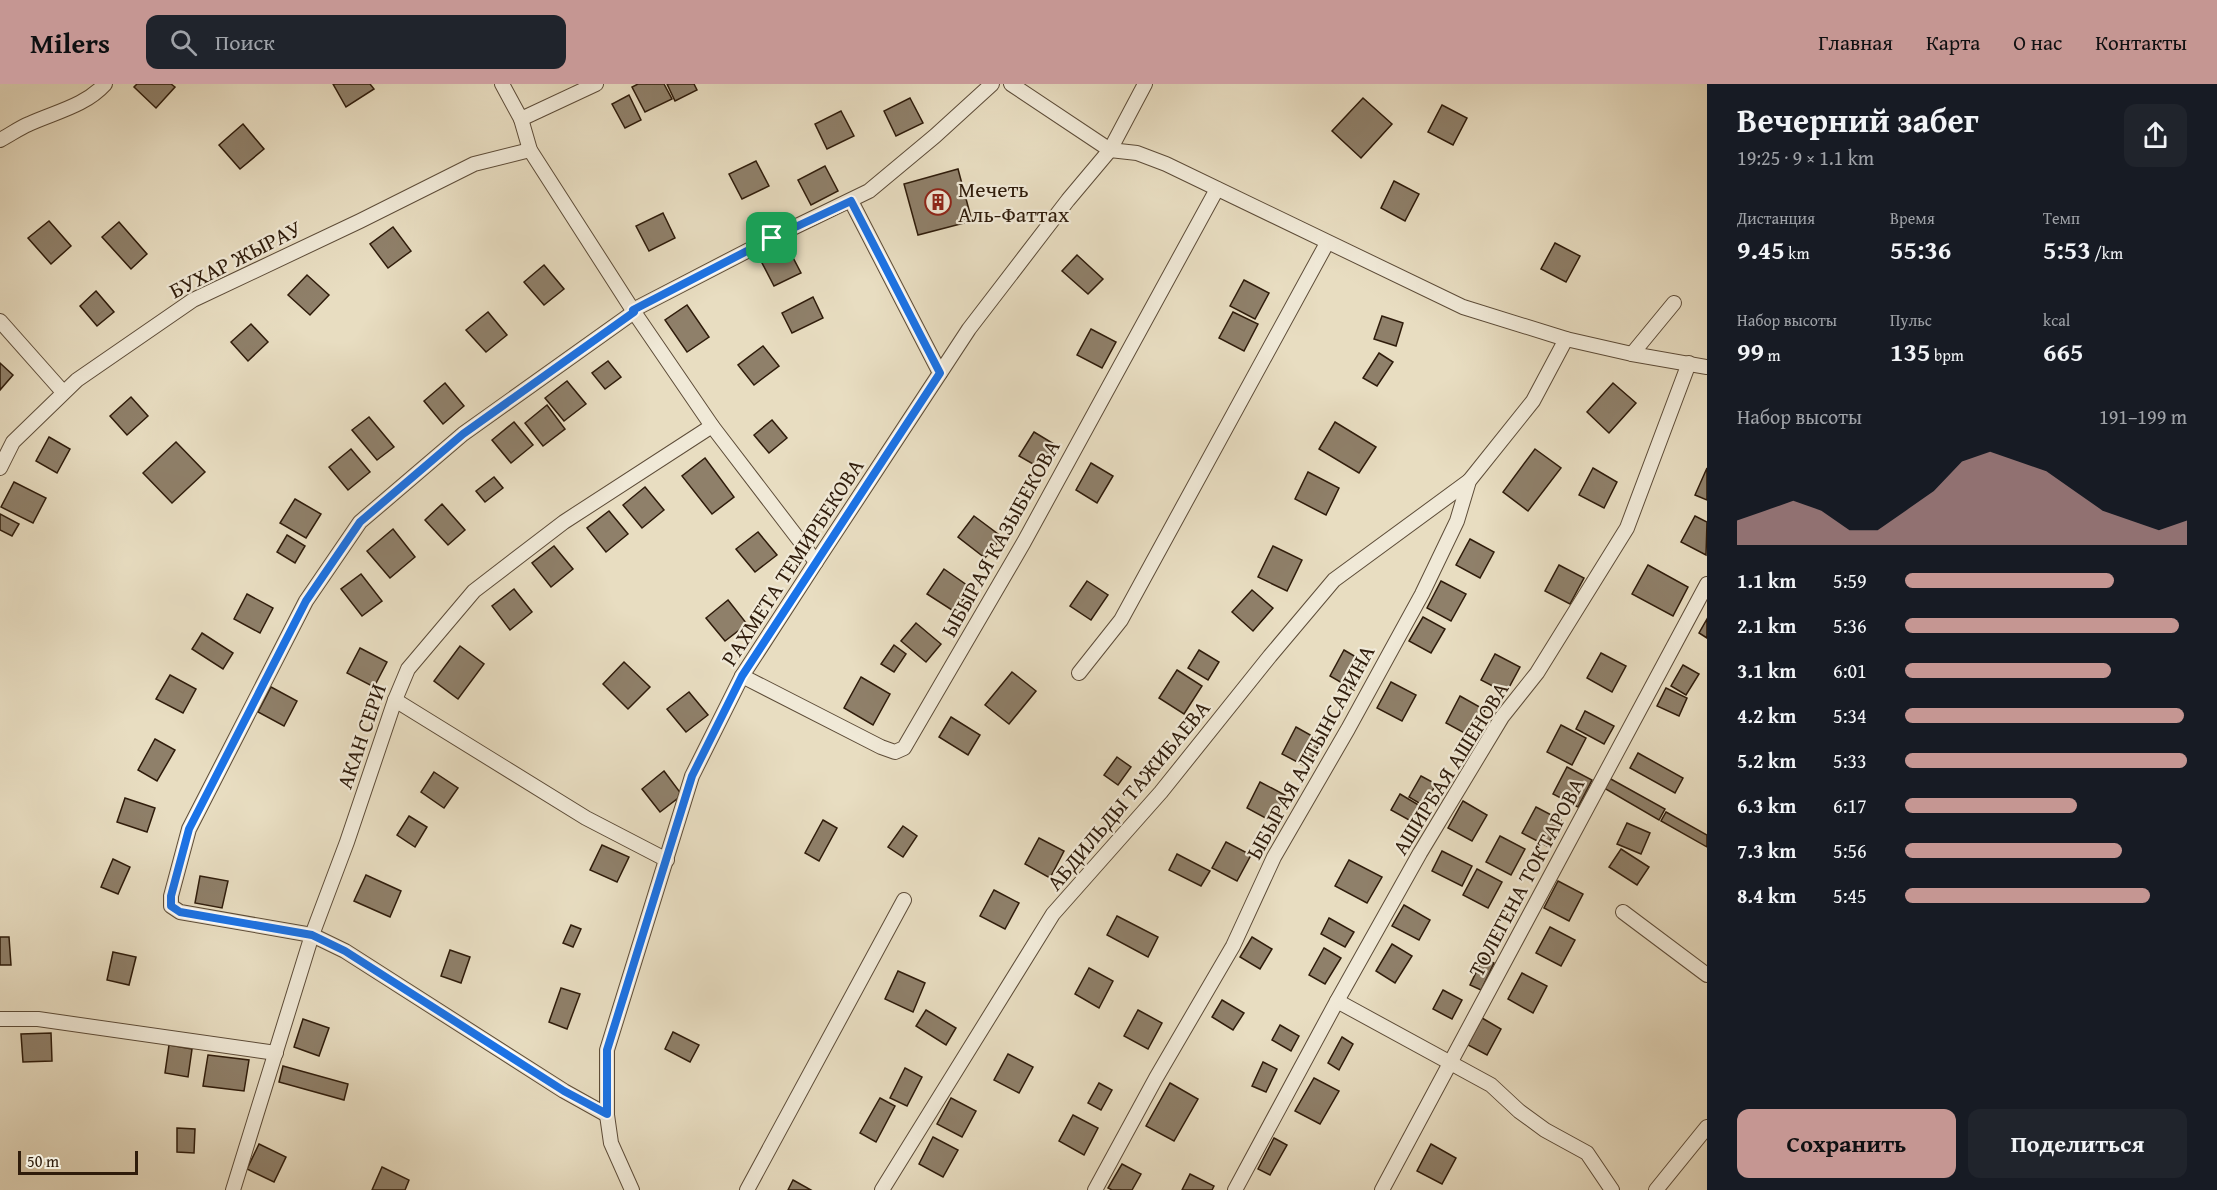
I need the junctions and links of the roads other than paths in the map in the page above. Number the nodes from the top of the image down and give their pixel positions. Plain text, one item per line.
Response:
1 (105, 84) edge
2 (502, 84) edge
3 (596, 84) edge
4 (992, 84) edge
5 (1011, 84) edge
6 (1145, 84) edge
7 (520, 119) junction
8 (0, 140) edge
9 (530, 150) junction
10 (1110, 150) junction
11 (1217, 189) junction
12 (851, 201) junction
13 (1327, 243) junction
14 (1674, 303) dead end
15 (633, 311) junction
16 (0, 321) edge
17 (1566, 339) junction
18 (1632, 354) junction
19 (1689, 363) junction
20 (1707, 367) edge
21 (940, 373) junction
22 (63, 392) junction
23 (712, 426) junction
24 (0, 468) edge
25 (1469, 481) junction
26 (816, 562) junction
27 (1707, 584) edge
28 (1079, 673) dead end
29 (742, 676) junction
30 (395, 700) junction
31 (667, 860) junction
32 (904, 900) dead end
33 (1623, 912) dead end
34 (312, 935) junction
35 (1707, 975) edge
36 (1337, 1001) junction
37 (0, 1019) edge
38 (276, 1053) junction
39 (1450, 1062) junction
40 (607, 1114) junction
41 (1707, 1127) edge
42 (233, 1190) edge
43 (632, 1190) edge
44 (747, 1190) edge
45 (882, 1190) edge
46 (1095, 1190) edge
47 (1235, 1190) edge
48 (1382, 1190) edge
49 (1612, 1190) edge
50 (1656, 1190) edge

1 - 8 street
2 - 7 street
3 - 7 street
4 - 12 street
5 - 10 street
6 - 10 street, РАХМЕТА ТЕМИРБЕКОВА
7 - 9 street
9 - 15 street
9 - 22 street, БУХАР ЖЫРАУ
10 - 11 street
10 - 21 street, РАХМЕТА ТЕМИРБЕКОВА
11 - 13 street
11 - 29 street, ЫБЫРАЯ КАЗЫБЕКОВА
12 - 15 street
12 - 21 street
13 - 17 street
13 - 28 street
14 - 18 street
15 - 23 street
15 - 34 street
16 - 22 street
17 - 18 street
17 - 25 street, ЫБЫРАЯ АЛТЫНСАРИНА
18 - 19 street
19 - 20 street
19 - 36 street, АШИРБАЯ АШЕНОВА
21 - 26 street, РАХМЕТА ТЕМИРБЕКОВА
22 - 24 street, БУХАР ЖЫРАУ
23 - 26 street
23 - 30 street, АКАН СЕРИ
25 - 45 street, АБДИЛЬДЫ ТАЖИБАЕВА
25 - 46 street, ЫБЫРАЯ АЛТЫНСАРИНА
26 - 29 street, РАХМЕТА ТЕМИРБЕКОВА
27 - 39 street, ТОЛЕГЕНА ТОКТАРОВА
29 - 31 street, РАХМЕТА ТЕМИРБЕКОВА
30 - 31 street
30 - 34 street, АКАН СЕРИ
31 - 40 street, РАХМЕТА ТЕМИРБЕКОВА
32 - 44 street
33 - 35 street
34 - 38 street, АКАН СЕРИ
34 - 40 street
36 - 39 street
36 - 47 street, АШИРБАЯ АШЕНОВА
37 - 38 street
38 - 42 street, АКАН СЕРИ
39 - 48 street, ТОЛЕГЕНА ТОКТАРОВА
39 - 49 street
40 - 43 street, РАХМЕТА ТЕМИРБЕКОВА
41 - 50 street

